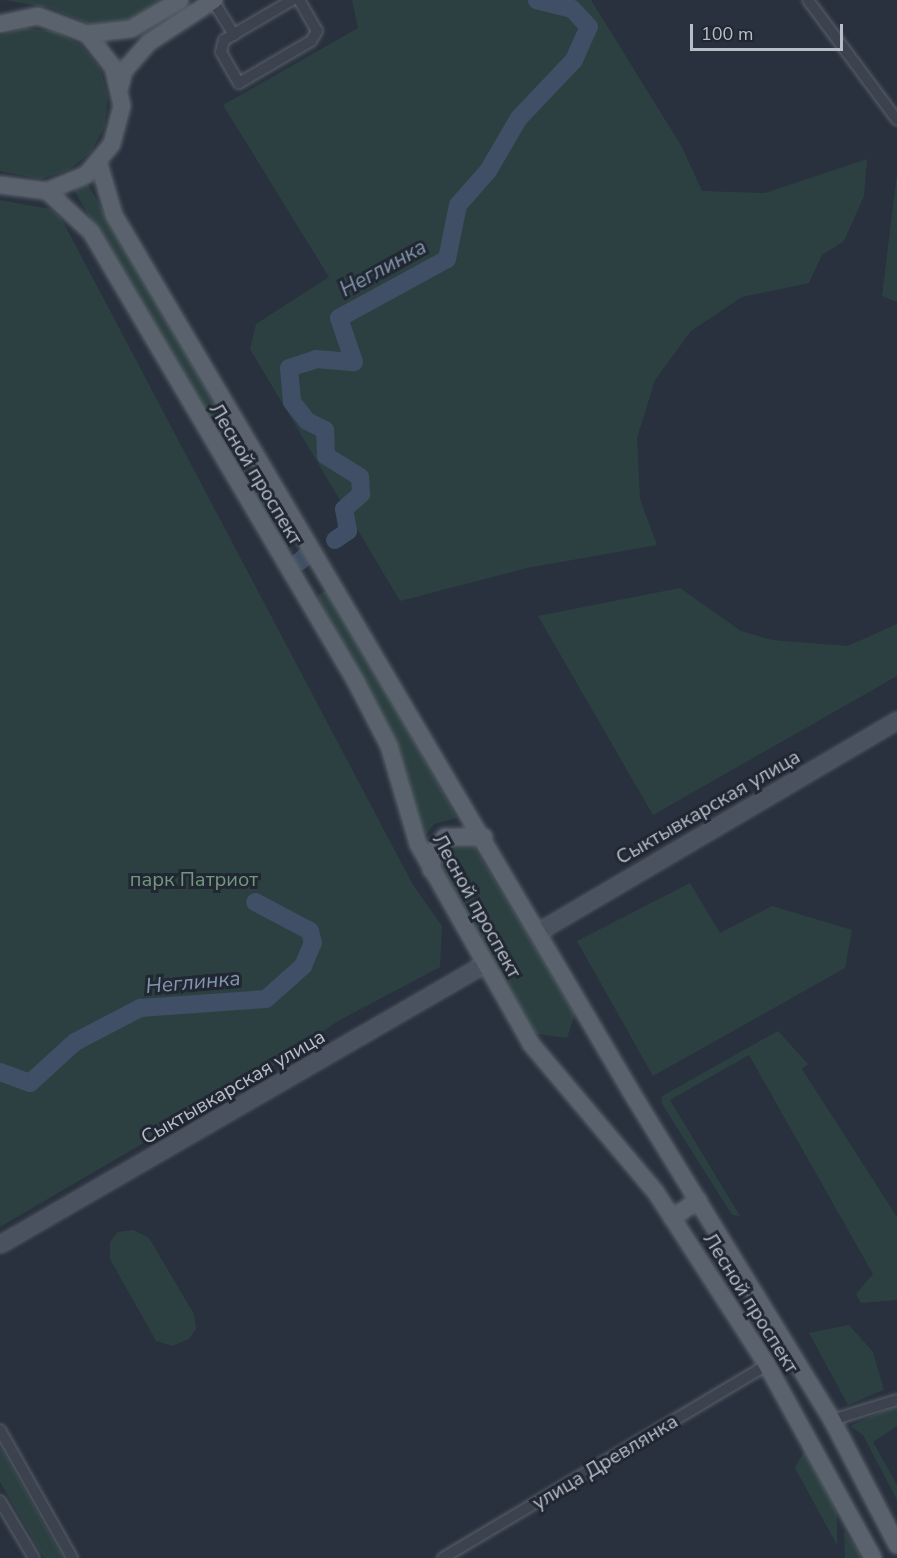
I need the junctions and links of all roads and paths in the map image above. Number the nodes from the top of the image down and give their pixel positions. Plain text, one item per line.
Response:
1 (180, 0) edge
2 (291, 0) edge
3 (299, 0) edge
4 (808, 0) edge
5 (214, 1) edge
6 (4, 17) edge
7 (87, 34) junction
8 (234, 34) junction
9 (120, 87) junction
10 (897, 120) edge
11 (99, 164) junction
12 (0, 185) edge
13 (47, 191) junction
14 (897, 720) edge
15 (484, 837) junction
16 (431, 870) junction
17 (540, 931) junction
18 (484, 964) junction
19 (699, 1200) junction
20 (672, 1218) junction
21 (0, 1244) edge
22 (767, 1365) junction
23 (897, 1400) edge
24 (832, 1420) junction
25 (0, 1430) edge
26 (0, 1501) edge
27 (897, 1545) edge
28 (34, 1558) edge
29 (72, 1558) edge
30 (443, 1558) edge
31 (873, 1558) edge

1 - 7 main road
2 - 8 street
3 - 8 street
4 - 10 street
5 - 8 street
5 - 9 main road
6 - 7 main road
7 - 9 main road
9 - 11 main road
11 - 13 main road
11 - 15 main road, Лесной проспект
12 - 13 main road
13 - 16 main road, Лесной проспект
14 - 17 street, Сыктывкарская улица
15 - 16 main road
15 - 17 main road, Лесной проспект
16 - 18 main road, Лесной проспект
17 - 19 main road, Лесной проспект
18 - 20 main road, Лесной проспект
18 - 21 street, Сыктывкарская улица
19 - 20 main road
19 - 24 main road, Лесной проспект
20 - 22 main road, Лесной проспект
22 - 30 street, улица Древлянка
22 - 31 main road, Лесной проспект
23 - 24 street
24 - 27 main road, Лесной проспект
25 - 29 street
26 - 28 street

